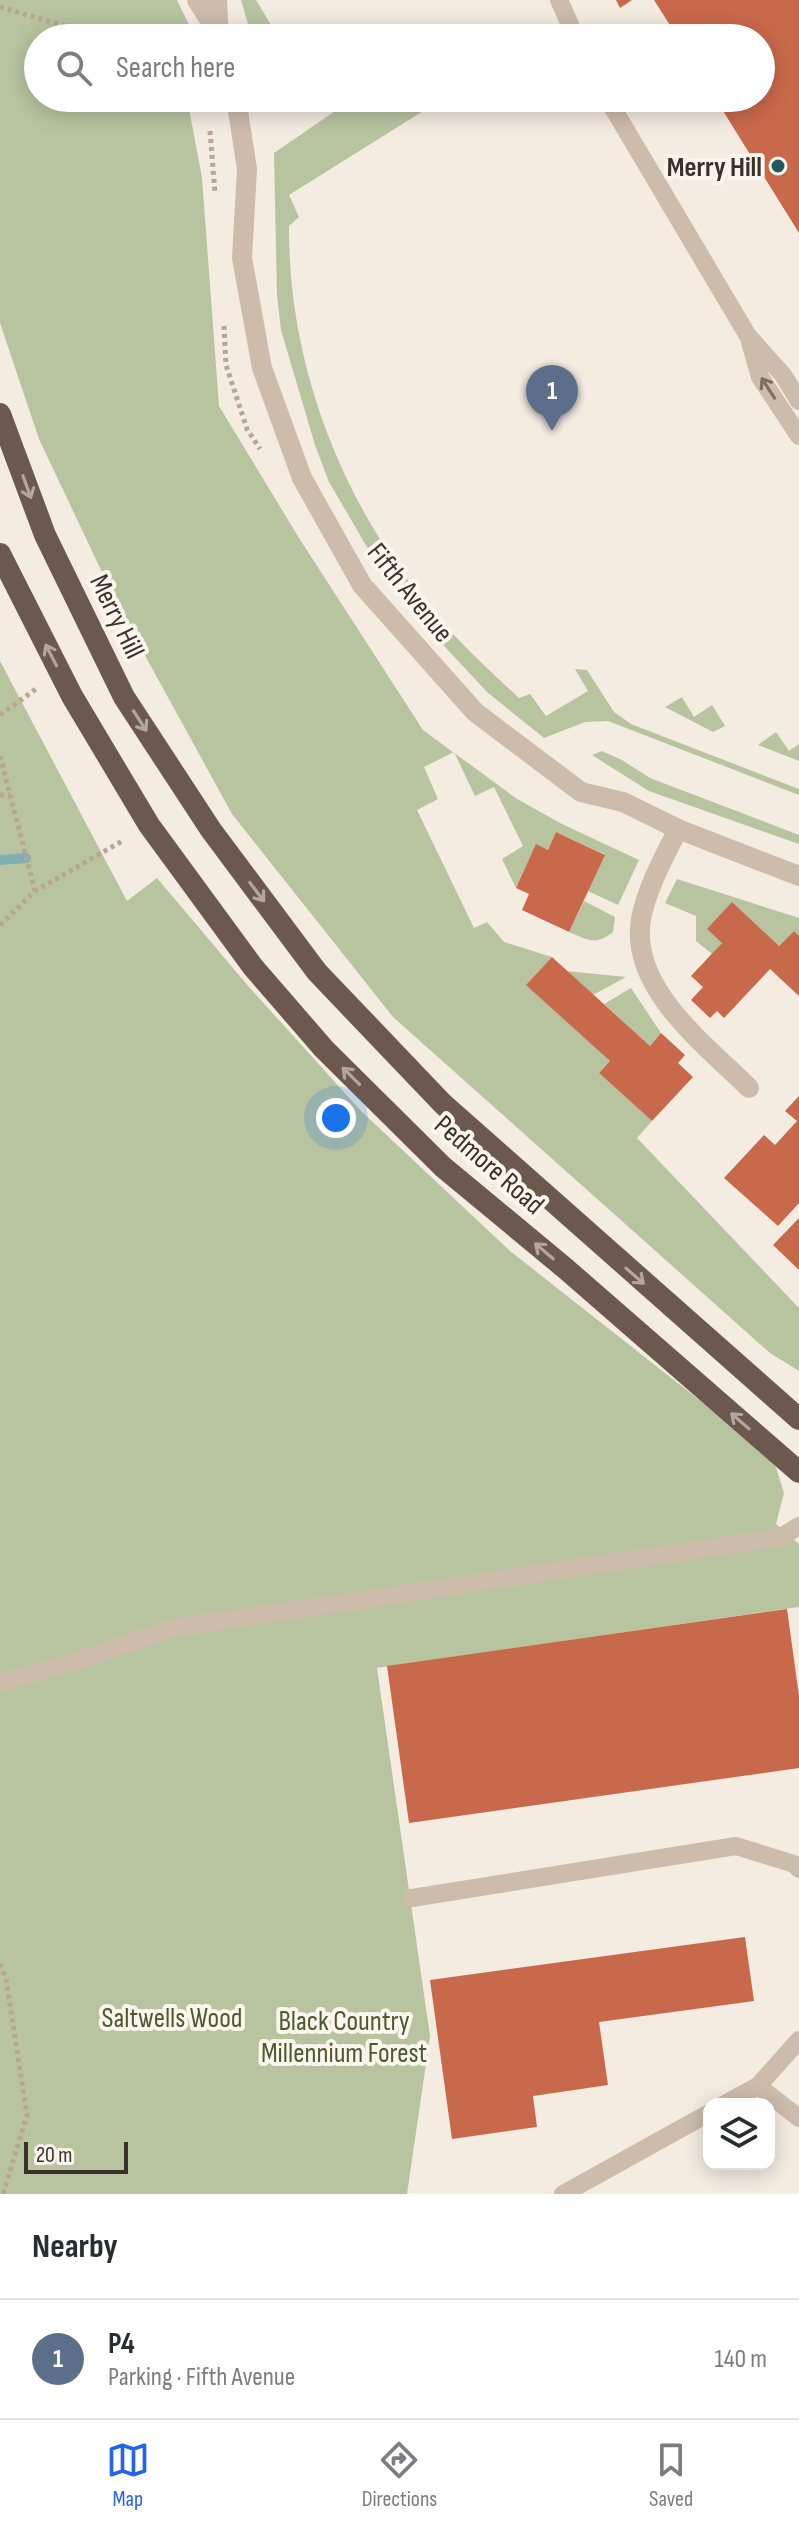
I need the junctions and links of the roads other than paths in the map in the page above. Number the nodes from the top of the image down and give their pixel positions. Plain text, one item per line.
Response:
1 (197, 0) edge
2 (217, 0) edge
3 (559, 0) edge
4 (211, 24) edge
5 (218, 24) edge
6 (570, 24) edge
7 (238, 112) edge
8 (615, 112) edge
9 (748, 336) junction
10 (799, 401) edge
11 (0, 414) edge
12 (799, 436) edge
13 (0, 554) edge
14 (678, 829) junction
15 (211, 830) joint
16 (799, 876) edge
17 (749, 1088) dead end
18 (799, 1419) edge
19 (799, 1472) edge
20 (799, 1526) edge
21 (0, 1682) edge
22 (799, 1869) edge
23 (412, 1898) dead end
24 (799, 2040) edge
25 (758, 2086) junction
26 (736, 2098) edge
27 (703, 2116) edge
28 (799, 2118) edge
29 (563, 2194) edge

1 - 4 street
2 - 5 street
3 - 6 lane
7 - 14 street, Fifth Avenue
8 - 9 lane
9 - 10 lane
12 -> 9 lane
11 -> 15 highway, Merry Hill
19 -> 13 highway, Pedmore Road
14 - 16 street, Fifth Avenue
14 - 17 street
15 -> 18 highway, Pedmore Road
20 - 21 lane
22 - 23 lane
24 - 25 lane
25 - 26 lane
25 - 28 lane
27 - 29 lane

